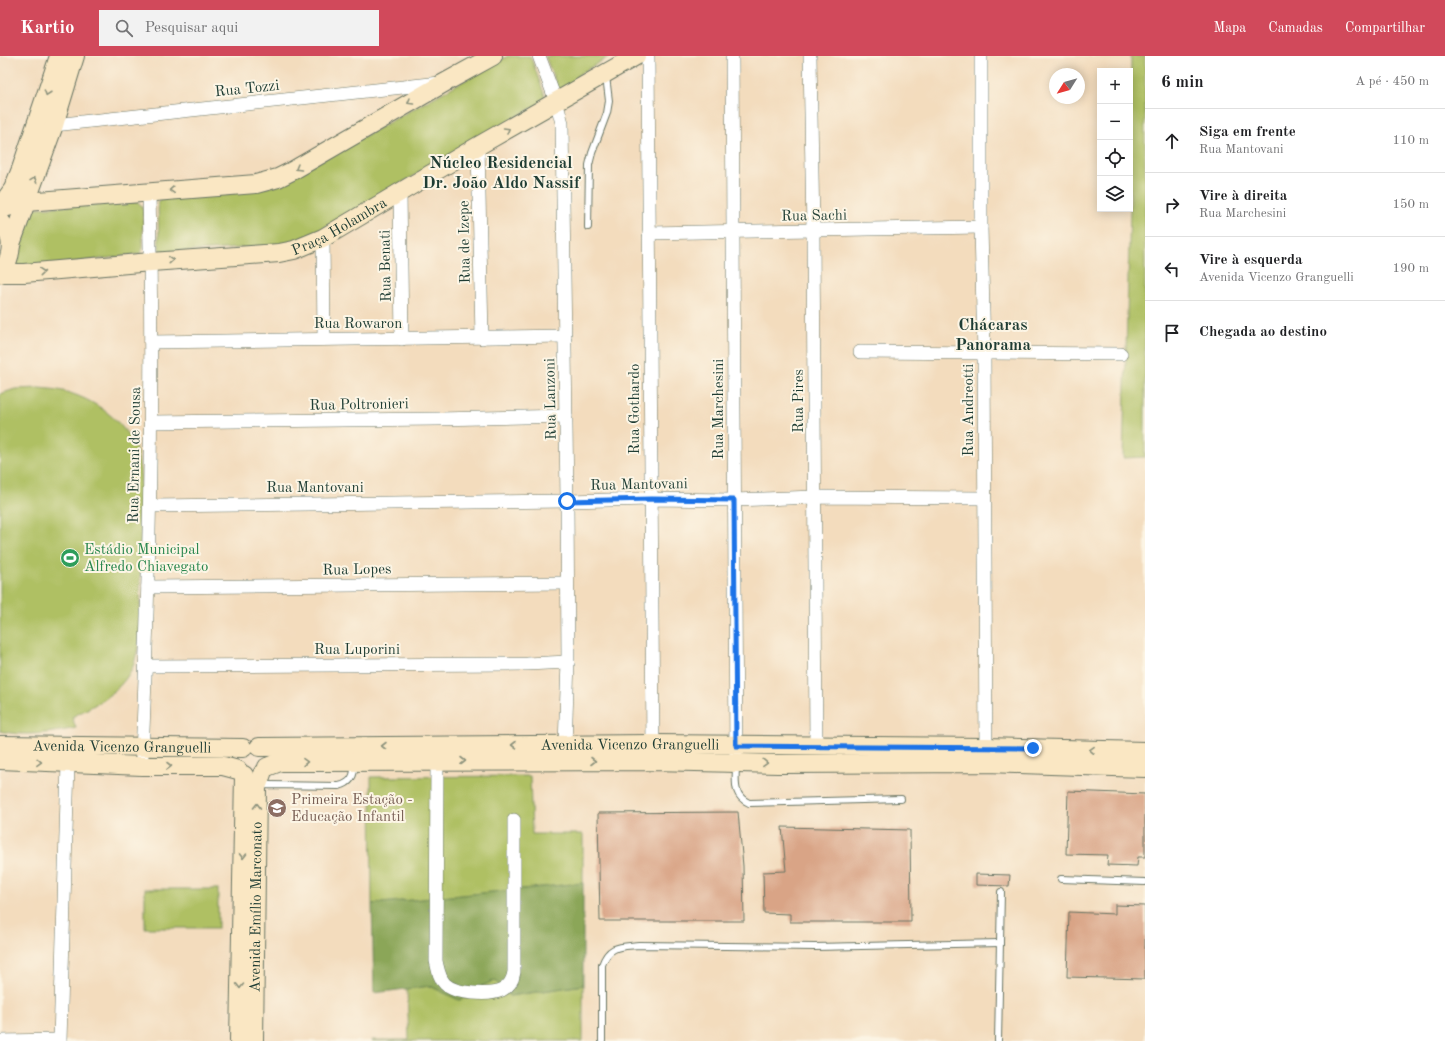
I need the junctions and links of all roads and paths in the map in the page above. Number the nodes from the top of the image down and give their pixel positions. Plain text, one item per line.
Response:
1 (59, 56) edge
2 (76, 56) edge
3 (493, 56) edge
4 (539, 56) edge
5 (636, 56) edge
6 (648, 56) edge
7 (732, 56) edge
8 (810, 56) edge
9 (981, 56) edge
10 (605, 74) junction
11 (444, 82) junction
12 (556, 101) junction
13 (54, 125) junction
14 (478, 146) junction
15 (149, 192) junction
16 (400, 192) junction
17 (26, 202) junction
18 (0, 208) edge
19 (0, 220) edge
20 (588, 227) dead end
21 (981, 227) junction
22 (813, 231) junction
23 (733, 232) junction
24 (649, 233) junction
25 (323, 238) junction
26 (12, 244) junction
27 (151, 262) junction
28 (1, 273) edge
29 (565, 336) junction
30 (482, 338) junction
31 (324, 339) junction
32 (402, 339) junction
33 (151, 342) junction
34 (860, 352) dead end
35 (984, 354) junction
36 (1121, 354) dead end
37 (566, 416) junction
38 (151, 422) junction
39 (814, 498) junction
40 (984, 498) junction
41 (651, 499) junction
42 (734, 500) junction
43 (567, 501) junction
44 (150, 506) junction
45 (567, 583) junction
46 (148, 587) junction
47 (568, 662) junction
48 (146, 666) junction
49 (0, 745) edge
50 (565, 745) junction
51 (143, 746) junction
52 (251, 747) junction
53 (816, 747) junction
54 (1145, 751) edge
55 (653, 753) junction
56 (736, 754) junction
57 (986, 755) junction
58 (1117, 759) junction
59 (0, 760) edge
60 (354, 762) junction
61 (437, 762) junction
62 (68, 763) junction
63 (142, 766) junction
64 (1145, 768) edge
65 (241, 772) junction
66 (262, 776) junction
67 (902, 800) dead end
68 (514, 820) dead end
69 (1061, 879) dead end
70 (1145, 882) edge
71 (1001, 892) dead end
72 (1000, 943) junction
73 (60, 1040) edge
74 (0, 1041) edge
75 (239, 1041) edge
76 (254, 1041) edge
77 (602, 1041) edge
78 (998, 1041) edge

1 -> 18 street
2 - 13 street
3 - 11 street
4 - 12 street, Rua Lanzoni
5 - 10 street, Praça Holambra
6 - 24 street, Rua Gothardo
7 - 23 street, Rua Marchesini
8 - 22 street, Rua Pires
9 - 21 street, Rua Andreotti
10 - 12 street, Praça Holambra
10 - 20 lane
11 - 13 street, Rua Tozzi
11 -> 15 street
14 -> 12 street, Praça Holambra
12 - 29 street, Rua Lanzoni
17 -> 13 street
14 - 16 street, Praça Holambra
14 - 30 street, Rua de Izepe
15 - 17 street
15 - 27 street, Rua Ernani de Sousa
16 - 25 street, Praça Holambra
16 - 32 street, Rua Benati
17 - 18 street
17 - 26 street
19 - 26 street
21 - 22 street, Rua Sachi
21 - 35 street, Rua Andreotti
22 - 23 street, Rua Sachi
22 - 39 street, Rua Pires
23 - 24 street, Rua Sachi
23 - 42 street, Rua Marchesini
24 - 41 street, Rua Gothardo
27 -> 25 street, Praça Holambra
25 - 31 street
26 - 28 street
28 -> 27 street, Praça Holambra
27 - 33 street, Rua Ernani de Sousa
29 - 30 street, Rua Rowaron
29 - 37 street, Rua Lanzoni
30 - 32 street, Rua Rowaron
31 - 32 street, Rua Rowaron
31 - 33 street, Rua Rowaron
33 - 38 street, Rua Ernani de Sousa
34 - 35 street
35 - 36 street
35 - 40 street, Rua Andreotti
37 - 38 street, Rua Poltronieri
37 - 43 street, Rua Lanzoni
38 - 44 street, Rua Ernani de Sousa
39 - 40 street, Rua Mantovani
39 - 42 street, Rua Mantovani
39 - 53 street, Rua Pires
40 - 57 street, Rua Andreotti
41 - 42 street, Rua Mantovani
41 - 43 street, Rua Mantovani
41 - 55 street, Rua Gothardo
42 - 56 street, Rua Marchesini
43 - 44 street, Rua Mantovani
43 - 45 street, Rua Lanzoni
44 - 46 street, Rua Ernani de Sousa
45 - 46 street, Rua Lopes
45 - 47 street, Rua Lanzoni
46 - 48 street, Rua Ernani de Sousa
47 - 48 street, Rua Luporini
47 - 50 street, Rua Lanzoni
48 - 51 street, Rua Ernani de Sousa
49 - 51 street, Avenida Vicenzo Granguelli
50 -> 52 street, Avenida Vicenzo Granguelli
50 - 55 street, Avenida Vicenzo Granguelli
51 - 52 street, Avenida Vicenzo Granguelli
51 - 63 street, Rua Ernani de Sousa
52 - 65 street
52 - 66 street
53 - 56 street, Avenida Vicenzo Granguelli
53 - 57 street, Avenida Vicenzo Granguelli
54 - 58 street, Avenida Vicenzo Granguelli
55 - 56 street, Avenida Vicenzo Granguelli
61 -> 55 street, Avenida Vicenzo Granguelli
56 -> 57 street, Avenida Vicenzo Granguelli
56 - 67 lane
57 - 58 street, Avenida Vicenzo Granguelli
58 - 64 street, Avenida Vicenzo Granguelli
59 -> 62 street, Avenida Vicenzo Granguelli
60 - 61 street, Avenida Vicenzo Granguelli
66 -> 60 street, Avenida Vicenzo Granguelli
60 - 66 lane
61 - 68 street
62 - 63 street, Avenida Vicenzo Granguelli
62 - 73 street
63 -> 65 street, Avenida Vicenzo Granguelli
65 - 66 street, Avenida Vicenzo Granguelli
65 -> 75 street, Avenida Emílio Marconato
76 -> 66 street, Avenida Emílio Marconato
69 - 70 lane
71 - 72 lane
72 - 77 lane
72 - 78 lane
73 - 74 street

